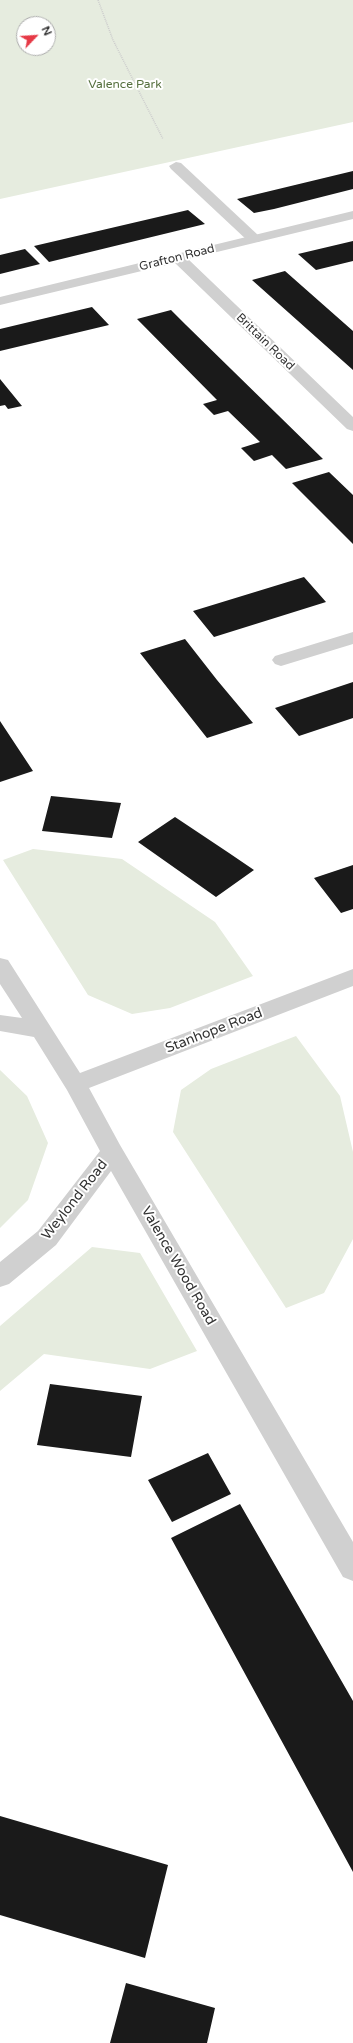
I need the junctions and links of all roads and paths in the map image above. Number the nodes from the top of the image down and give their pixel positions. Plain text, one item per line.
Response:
1 (98, 0) edge
2 (176, 166) joint
3 (353, 215) edge
4 (254, 239) junction
5 (178, 258) junction
6 (0, 301) edge
7 (353, 426) edge
8 (353, 638) edge
9 (281, 660) dead end
10 (0, 966) edge
11 (353, 977) edge
12 (0, 1024) edge
13 (40, 1030) junction
14 (76, 1084) junction
15 (112, 1152) junction
16 (0, 1277) edge
17 (353, 1568) edge

1 - 2 path
2 - 4 street
3 - 4 street, Grafton Road
4 - 5 street, Grafton Road
5 - 6 street, Grafton Road
5 - 7 street, Brittain Road
8 - 9 street
10 - 13 street, Valence Wood Road
11 - 14 street, Stanhope Road
12 - 13 street
13 - 14 street, Valence Wood Road
14 - 15 street, Valence Wood Road
15 - 16 street, Weylond Road
15 - 17 street, Valence Wood Road

